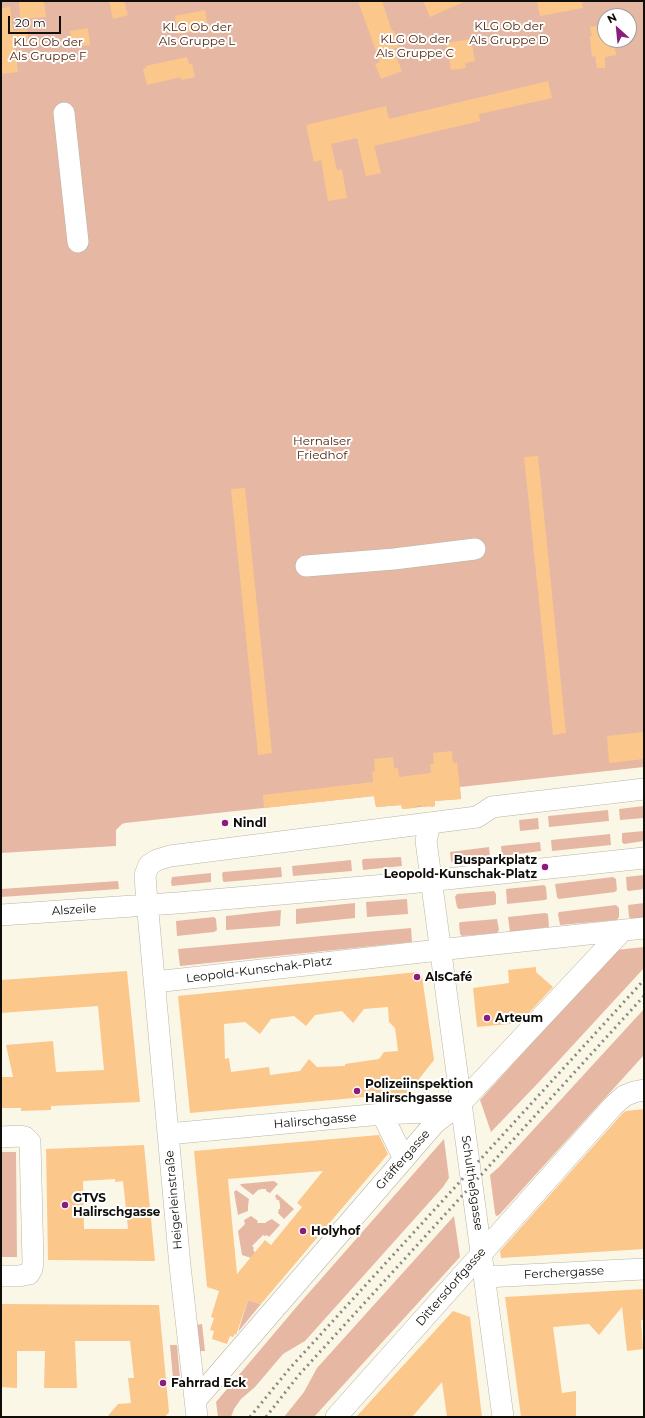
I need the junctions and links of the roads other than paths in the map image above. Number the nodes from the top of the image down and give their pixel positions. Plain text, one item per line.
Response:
1 (64, 113) dead end
2 (78, 242) dead end
3 (475, 549) dead end
4 (306, 566) dead end
5 (644, 789) edge
6 (430, 824) junction
7 (644, 858) edge
8 (432, 881) junction
9 (147, 905) junction
10 (1, 915) edge
11 (644, 928) edge
12 (622, 931) junction
13 (440, 950) junction
14 (155, 982) junction
15 (639, 1091) edge
16 (461, 1103) junction
17 (382, 1114) junction
18 (168, 1134) junction
19 (1, 1136) edge
20 (404, 1159) junction
21 (482, 1252) junction
22 (644, 1269) edge
23 (1, 1276) edge
24 (485, 1277) junction
25 (196, 1409) edge
26 (336, 1417) edge
27 (503, 1417) edge

1 - 2 street
3 - 4 street
5 - 6 street
6 - 8 street
6 - 9 street
7 - 8 street
8 - 9 street
8 - 13 street
9 - 10 street, Alszeile
9 - 14 street
11 - 12 street, Leopold-Kunschak-Platz
12 - 13 street, Leopold-Kunschak-Platz
12 - 16 street, Gräffergasse
13 - 14 street, Leopold-Kunschak-Platz
13 - 16 street, Schultheßgasse
14 - 18 street, Heigerleinstraße
15 - 21 street, Dittersdorfgasse
16 - 17 street, Halirschgasse
16 - 20 street, Gräffergasse
16 - 21 street, Schultheßgasse
17 - 18 street, Halirschgasse
17 - 20 street
18 - 25 street, Heigerleinstraße
19 - 23 street
20 - 25 street, Gräffergasse
21 - 24 street, Schultheßgasse
21 - 26 street, Dittersdorfgasse
22 - 24 street, Ferchergasse
24 - 27 street, Schultheßgasse

